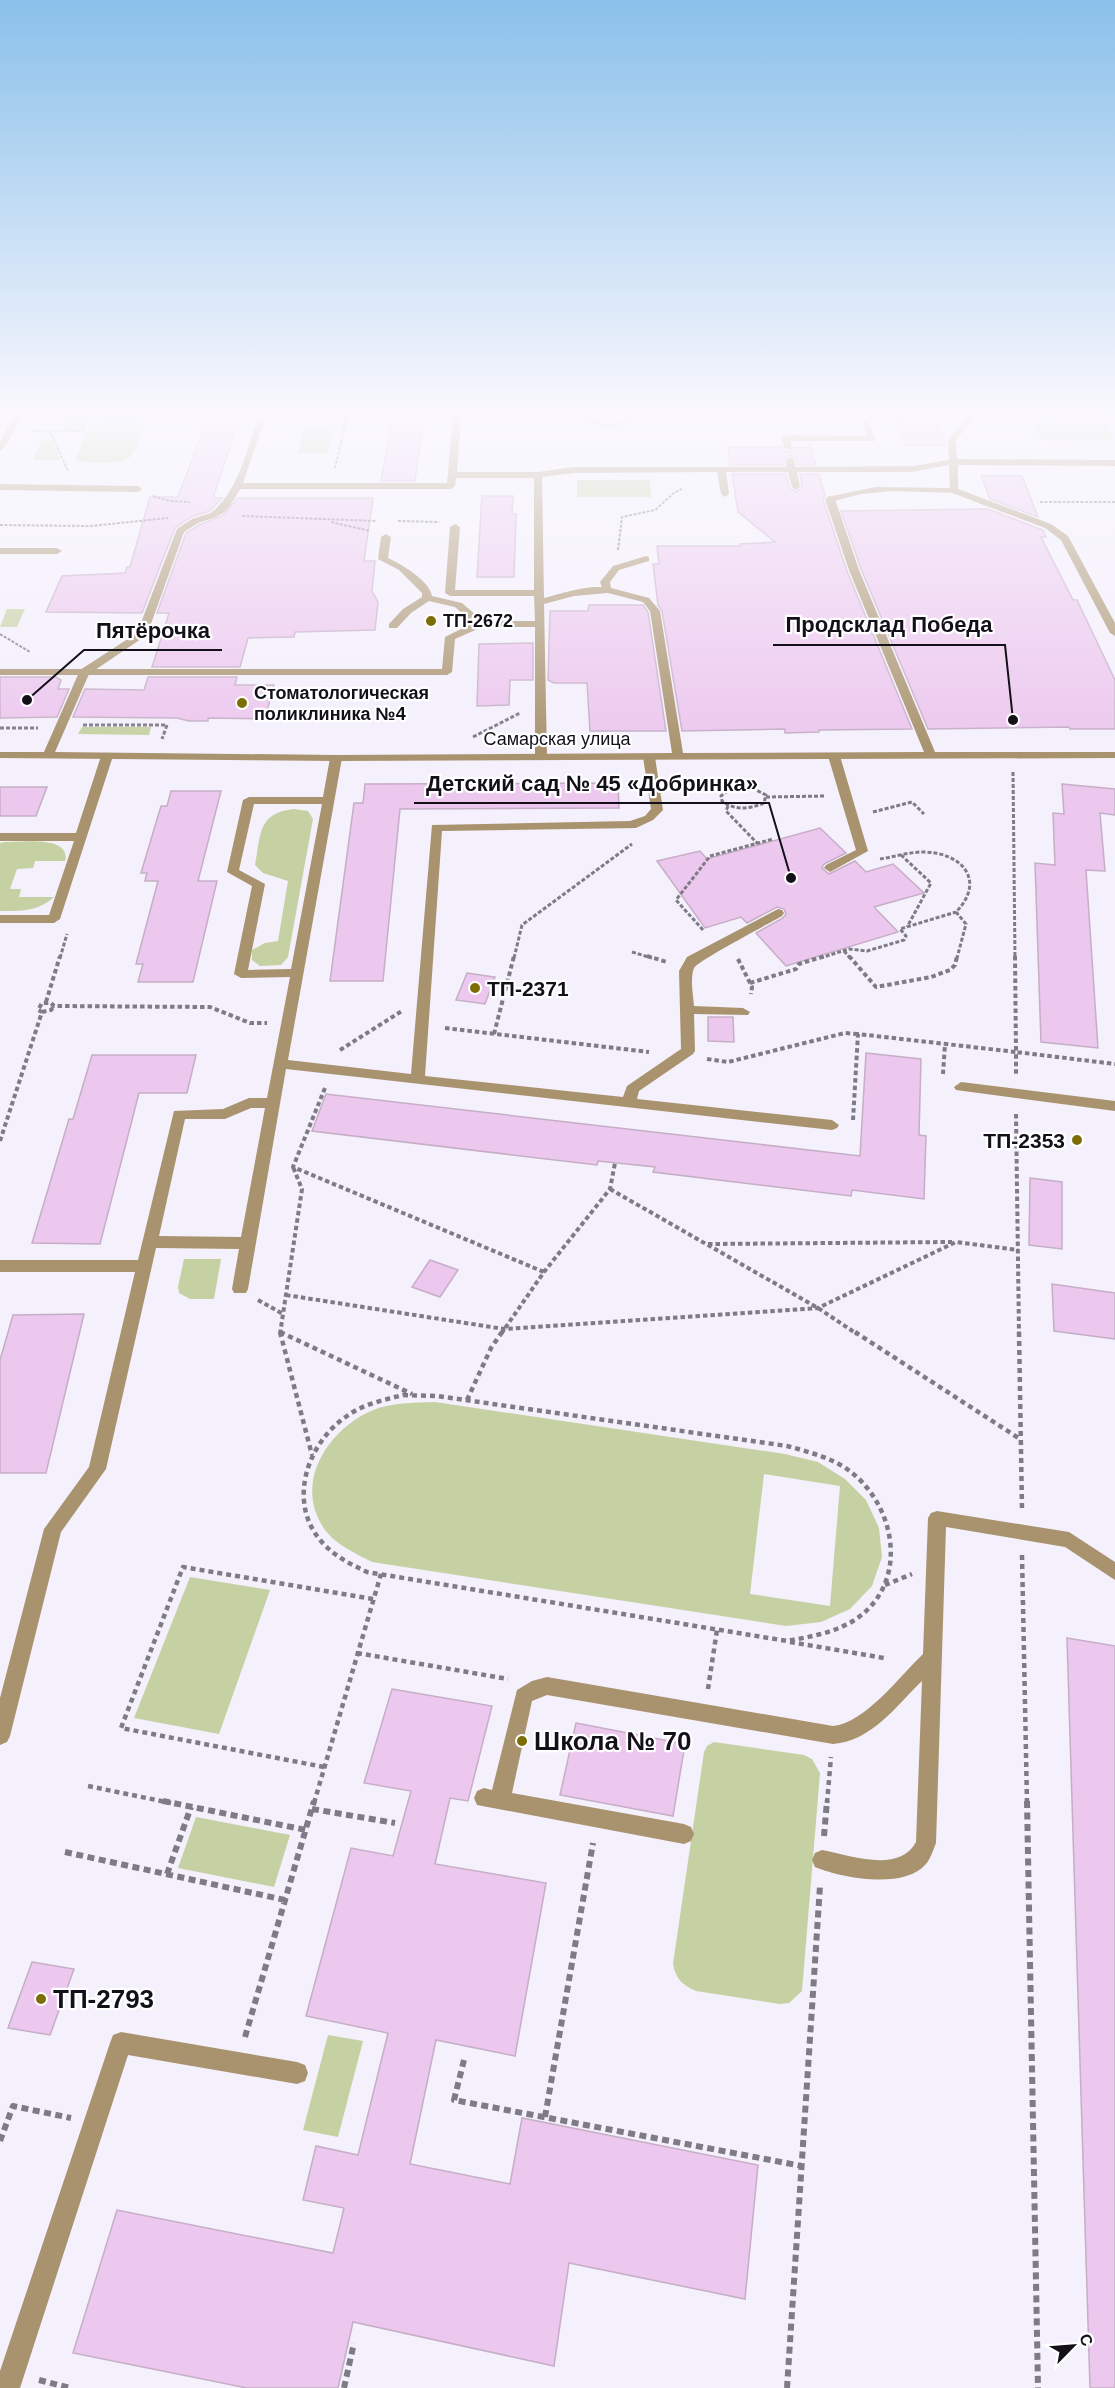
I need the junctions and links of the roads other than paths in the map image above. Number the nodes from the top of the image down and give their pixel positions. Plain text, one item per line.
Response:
1 (185, 527) edge
2 (455, 527) dead end
3 (538, 527) edge
4 (840, 527) edge
5 (1050, 527) edge
6 (386, 537) road end
7 (0, 551) edge
8 (57, 552) dead end
9 (646, 559) dead end
10 (607, 590) junction
11 (427, 598) junction
12 (538, 598) junction
13 (1111, 619) edge
14 (480, 624) junction
15 (538, 624) junction
16 (393, 626) dead end
17 (1115, 633) edge
18 (0, 672) edge
19 (84, 672) junction
20 (0, 755) edge
21 (1115, 755) edge
22 (48, 756) junction
23 (106, 756) junction
24 (678, 756) junction
25 (834, 756) junction
26 (931, 756) junction
27 (541, 757) junction
28 (649, 757) junction
29 (336, 758) junction
30 (328, 801) junction
31 (0, 837) edge
32 (81, 837) junction
33 (830, 868) dead end
34 (778, 913) dead end
35 (0, 919) edge
36 (297, 973) junction
37 (687, 1010) junction
38 (742, 1012) road end
39 (279, 1064) junction
40 (418, 1080) junction
41 (961, 1087) dead end
42 (272, 1103) junction
43 (629, 1103) junction
44 (1115, 1106) edge
45 (832, 1125) dead end
46 (150, 1242) junction
47 (248, 1243) junction
48 (0, 1266) edge
49 (144, 1266) junction
50 (240, 1288) dead end
51 (1115, 1572) edge
52 (932, 1658) junction
53 (0, 1736) edge
54 (684, 1834) dead end
55 (822, 1860) road end
56 (297, 2073) dead end
57 (7, 2388) edge

1 - 19 street
2 - 12 street
3 - 12 street
4 - 26 street
5 - 13 street
6 - 11 street
7 - 8 street
9 - 10 street
10 - 12 street
10 - 24 street
11 - 14 street
11 - 16 street
12 - 15 street
13 - 17 street
14 - 15 street
14 - 19 street
15 - 27 street
18 - 19 street
19 - 22 street
20 - 22 street, Самарская улица
21 - 26 street, Самарская улица
22 - 23 street, Самарская улица
23 - 29 street, Самарская улица
23 - 32 street
24 - 25 street, Самарская улица
24 - 28 street, Самарская улица
25 - 26 street, Самарская улица
25 - 33 street
27 - 28 street, Самарская улица
27 - 29 street, Самарская улица
28 - 40 street
29 - 30 street
30 - 36 street
30 - 36 street
31 - 32 street
32 - 35 street
34 - 37 street
36 - 39 street
37 - 38 street
37 - 43 street
39 - 40 street
39 - 42 street
40 - 43 street
41 - 44 street
42 - 46 street
42 - 47 street
43 - 45 street
46 - 47 street
46 - 49 street
47 - 50 street
48 - 49 street
49 - 53 street
51 - 52 street
52 - 54 street
52 - 55 street
56 - 57 street

